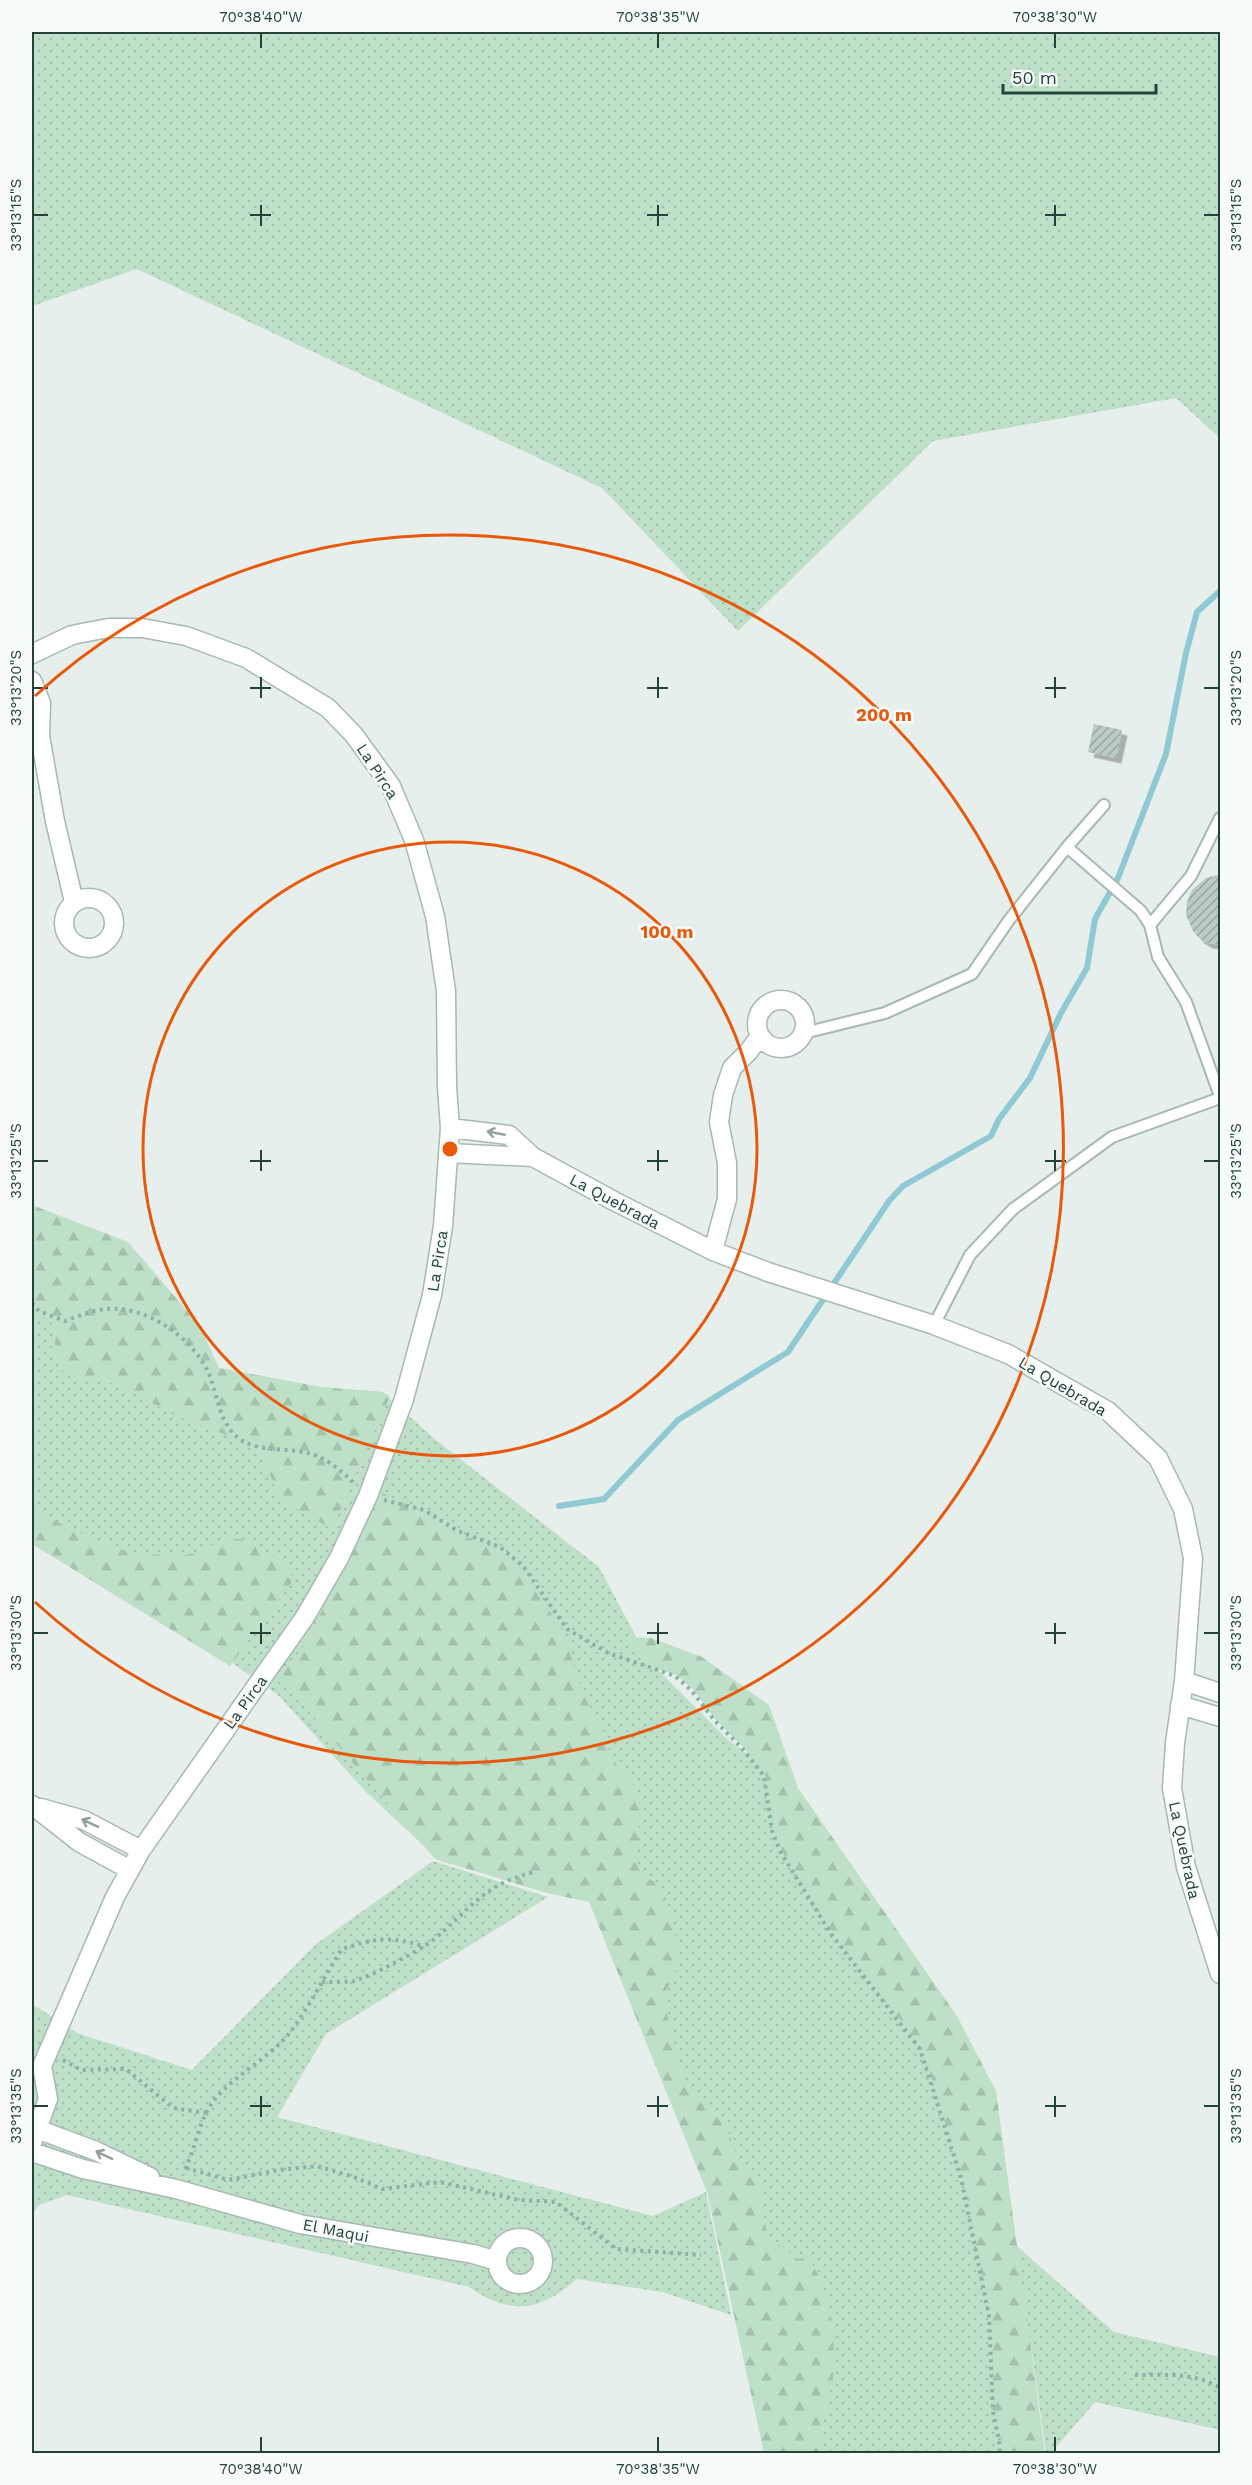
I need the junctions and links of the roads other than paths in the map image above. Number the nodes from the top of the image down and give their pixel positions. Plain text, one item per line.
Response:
1 (32, 654) edge
2 (32, 681) edge
3 (36, 730) edge
4 (1104, 805) dead end
5 (1221, 818) edge
6 (1067, 847) junction
7 (74, 902) dead end
8 (1150, 925) junction
9 (804, 1033) junction
10 (760, 1036) junction
11 (1221, 1097) edge
12 (450, 1128) junction
13 (448, 1153) junction
14 (533, 1157) junction
15 (713, 1251) junction
16 (934, 1325) junction
17 (1184, 1681) junction
18 (1221, 1693) edge
19 (1180, 1705) junction
20 (1221, 1717) edge
21 (33, 1805) edge
22 (141, 1850) junction
23 (130, 1870) junction
24 (1221, 1974) edge
25 (40, 2064) edge
26 (33, 2134) edge
27 (32, 2152) edge
28 (176, 2189) junction
29 (497, 2261) dead end

1 - 12 street, La Pirca
2 - 3 street
3 - 7 street
4 - 6 lane
5 - 8 lane
6 - 8 lane
6 - 9 lane
8 - 11 lane
9 - 10 street
9 - 10 street
10 - 15 street
11 - 16 lane
12 - 13 street, La Pirca
14 -> 12 street, La Quebrada
13 - 14 street, La Quebrada
13 - 22 street, La Pirca
14 - 15 street, La Quebrada
15 - 16 street, La Quebrada
16 - 17 street, La Quebrada
17 - 18 street
17 - 19 street, La Quebrada
19 - 20 street
19 - 24 street, La Quebrada
22 -> 21 street
21 - 23 street
22 - 23 street, La Pirca
23 - 25 street, La Pirca
25 - 26 street
28 -> 26 street, El Maqui
27 - 28 street, El Maqui
28 - 29 street, El Maqui

